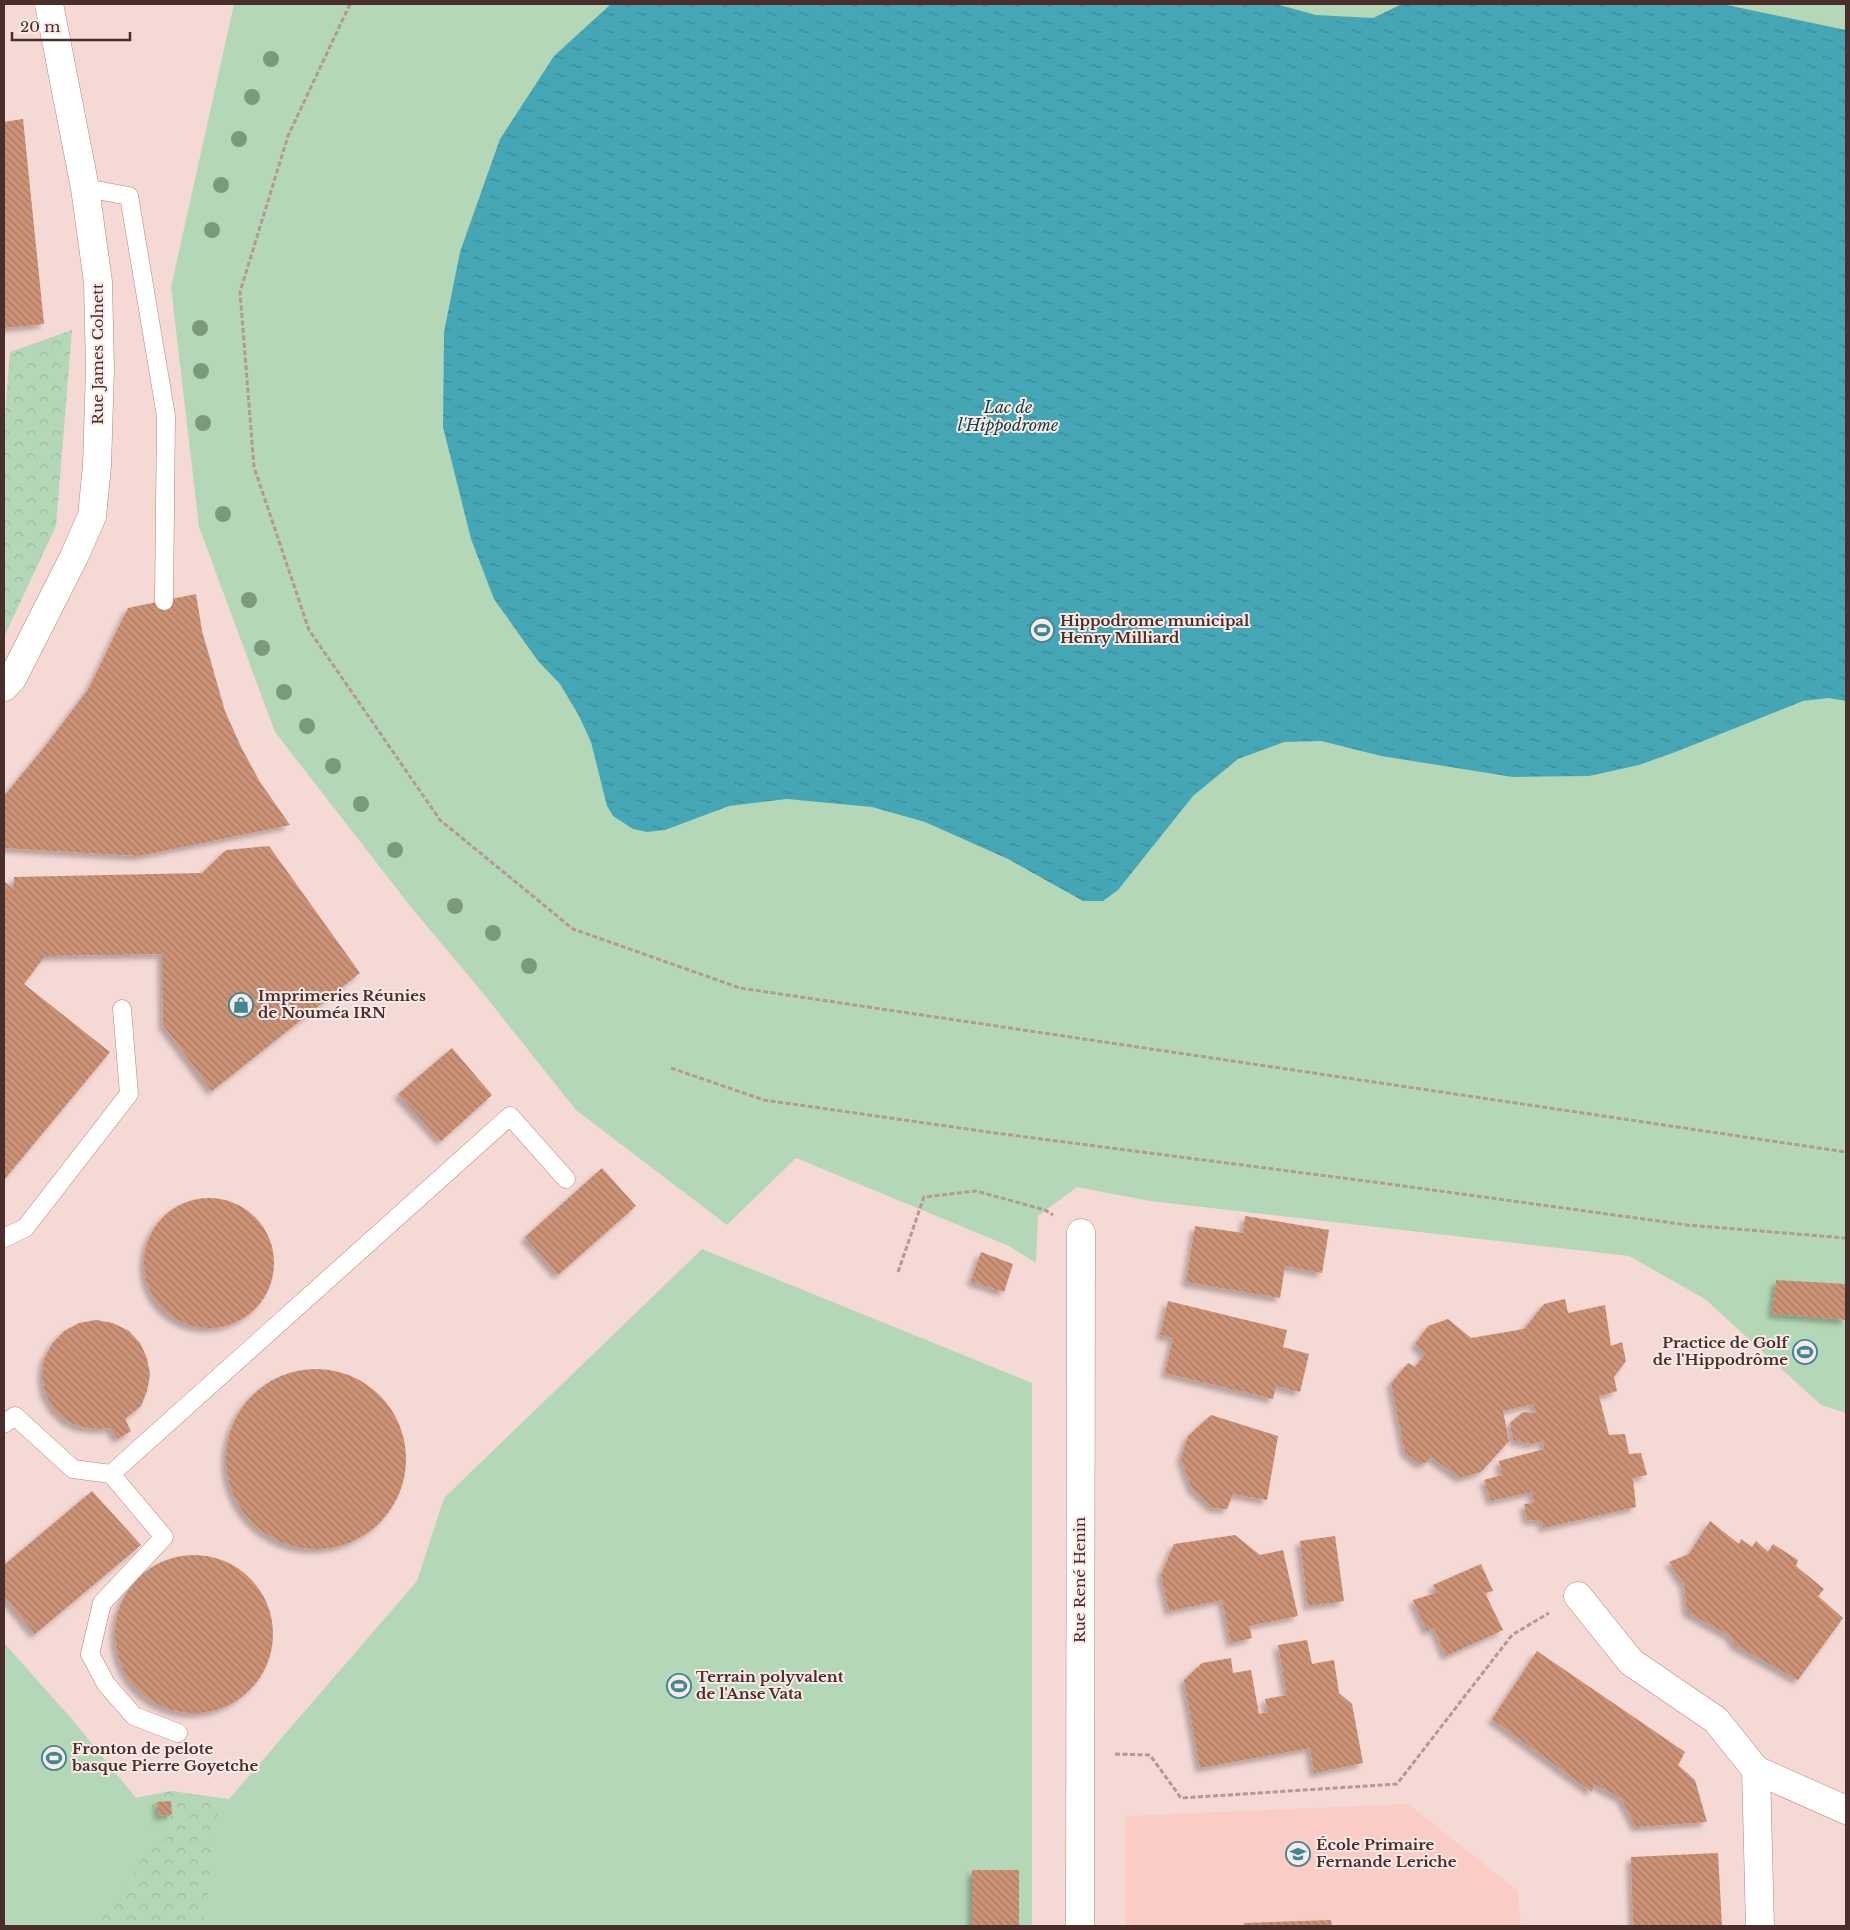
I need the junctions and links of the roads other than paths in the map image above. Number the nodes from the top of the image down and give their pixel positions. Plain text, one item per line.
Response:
1 (48, 4) edge
2 (85, 188) junction
3 (164, 601) dead end
4 (4, 687) edge
5 (122, 1009) dead end
6 (566, 1179) dead end
7 (1081, 1233) road end
8 (4, 1238) edge
9 (4, 1424) edge
10 (111, 1474) junction
11 (1578, 1596) road end
12 (178, 1733) dead end
13 (1756, 1770) junction
14 (1846, 1810) edge
15 (1080, 1926) edge
16 (1760, 1926) edge

1 - 2 street, Rue James Colnett
2 - 3 lane
2 - 4 street, Rue James Colnett
5 - 8 lane
6 - 10 lane
7 - 15 street, Rue René Henin
9 - 10 lane
10 - 12 lane
11 - 13 street
13 - 14 street
13 - 16 street

